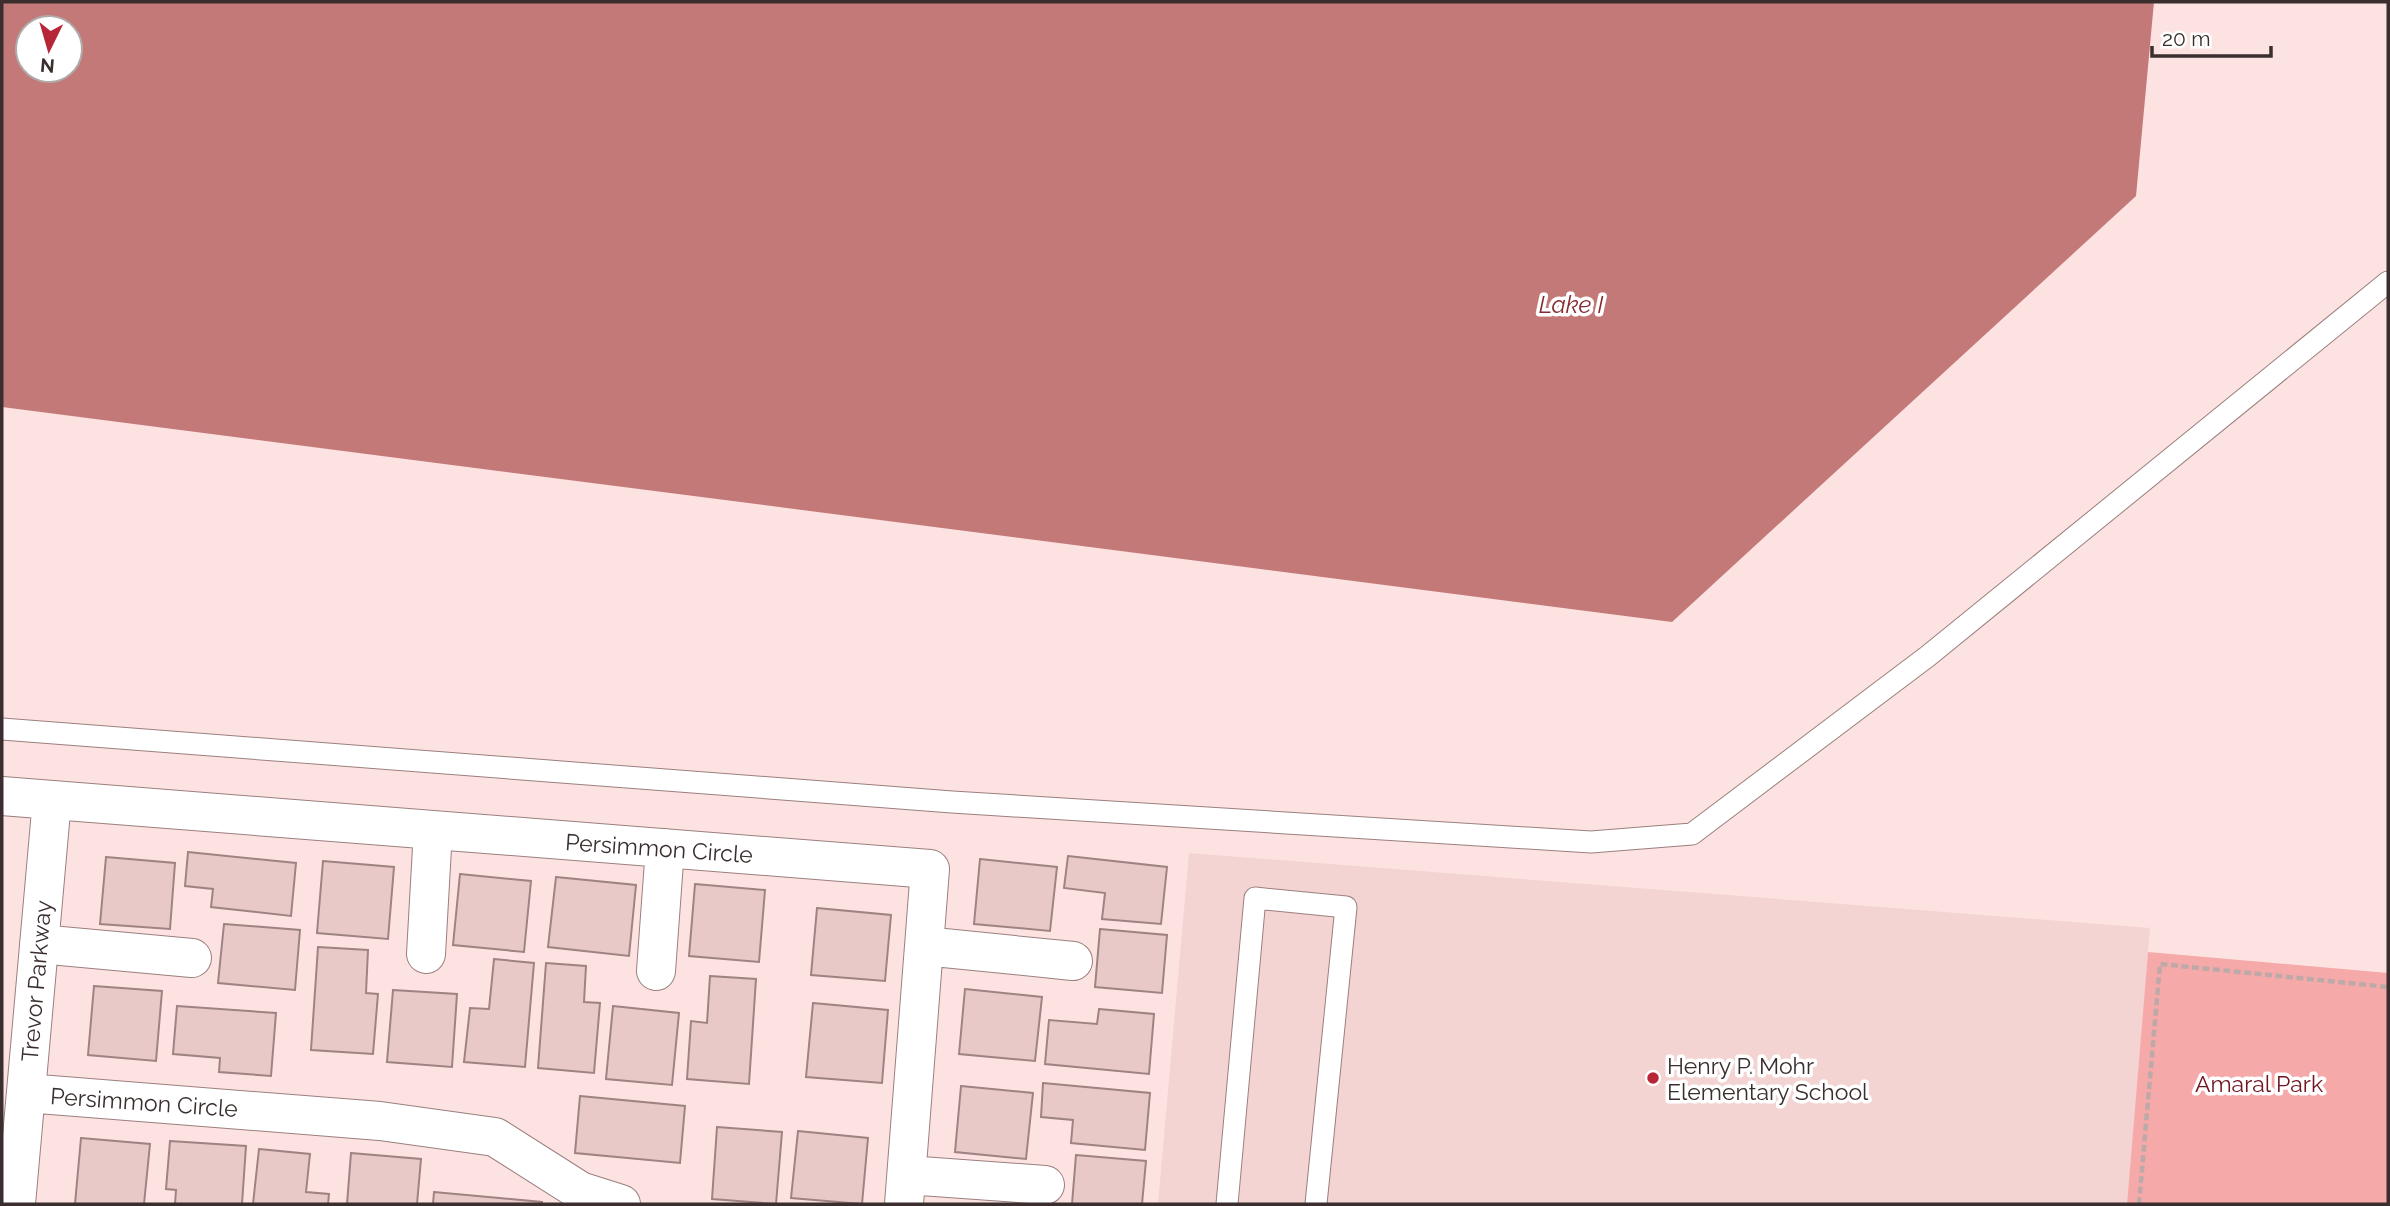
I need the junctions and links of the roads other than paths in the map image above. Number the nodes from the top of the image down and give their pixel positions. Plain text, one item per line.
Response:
1 (2388, 282) edge
2 (2, 729) edge
3 (2, 796) edge
4 (52, 800) junction
5 (433, 830) junction
6 (665, 848) junction
7 (39, 944) junction
8 (924, 946) junction
9 (426, 954) dead end
10 (192, 958) dead end
11 (1073, 961) dead end
12 (656, 971) dead end
13 (26, 1093) junction
14 (1045, 1185) dead end
15 (905, 1190) edge
16 (16, 1204) edge
17 (621, 1204) edge
18 (1227, 1204) edge
19 (1315, 1204) edge

1 - 2 lane
3 - 4 street, Persimmon Circle
4 - 5 street, Persimmon Circle
4 - 7 street, Trevor Parkway
5 - 6 street, Persimmon Circle
5 - 9 street
6 - 8 street, Persimmon Circle
6 - 12 street
7 - 10 street
7 - 13 street, Trevor Parkway
8 - 11 street
8 - 15 street, Persimmon Circle
13 - 16 street, Trevor Parkway
13 - 17 street, Persimmon Circle
14 - 15 street
18 - 19 lane

